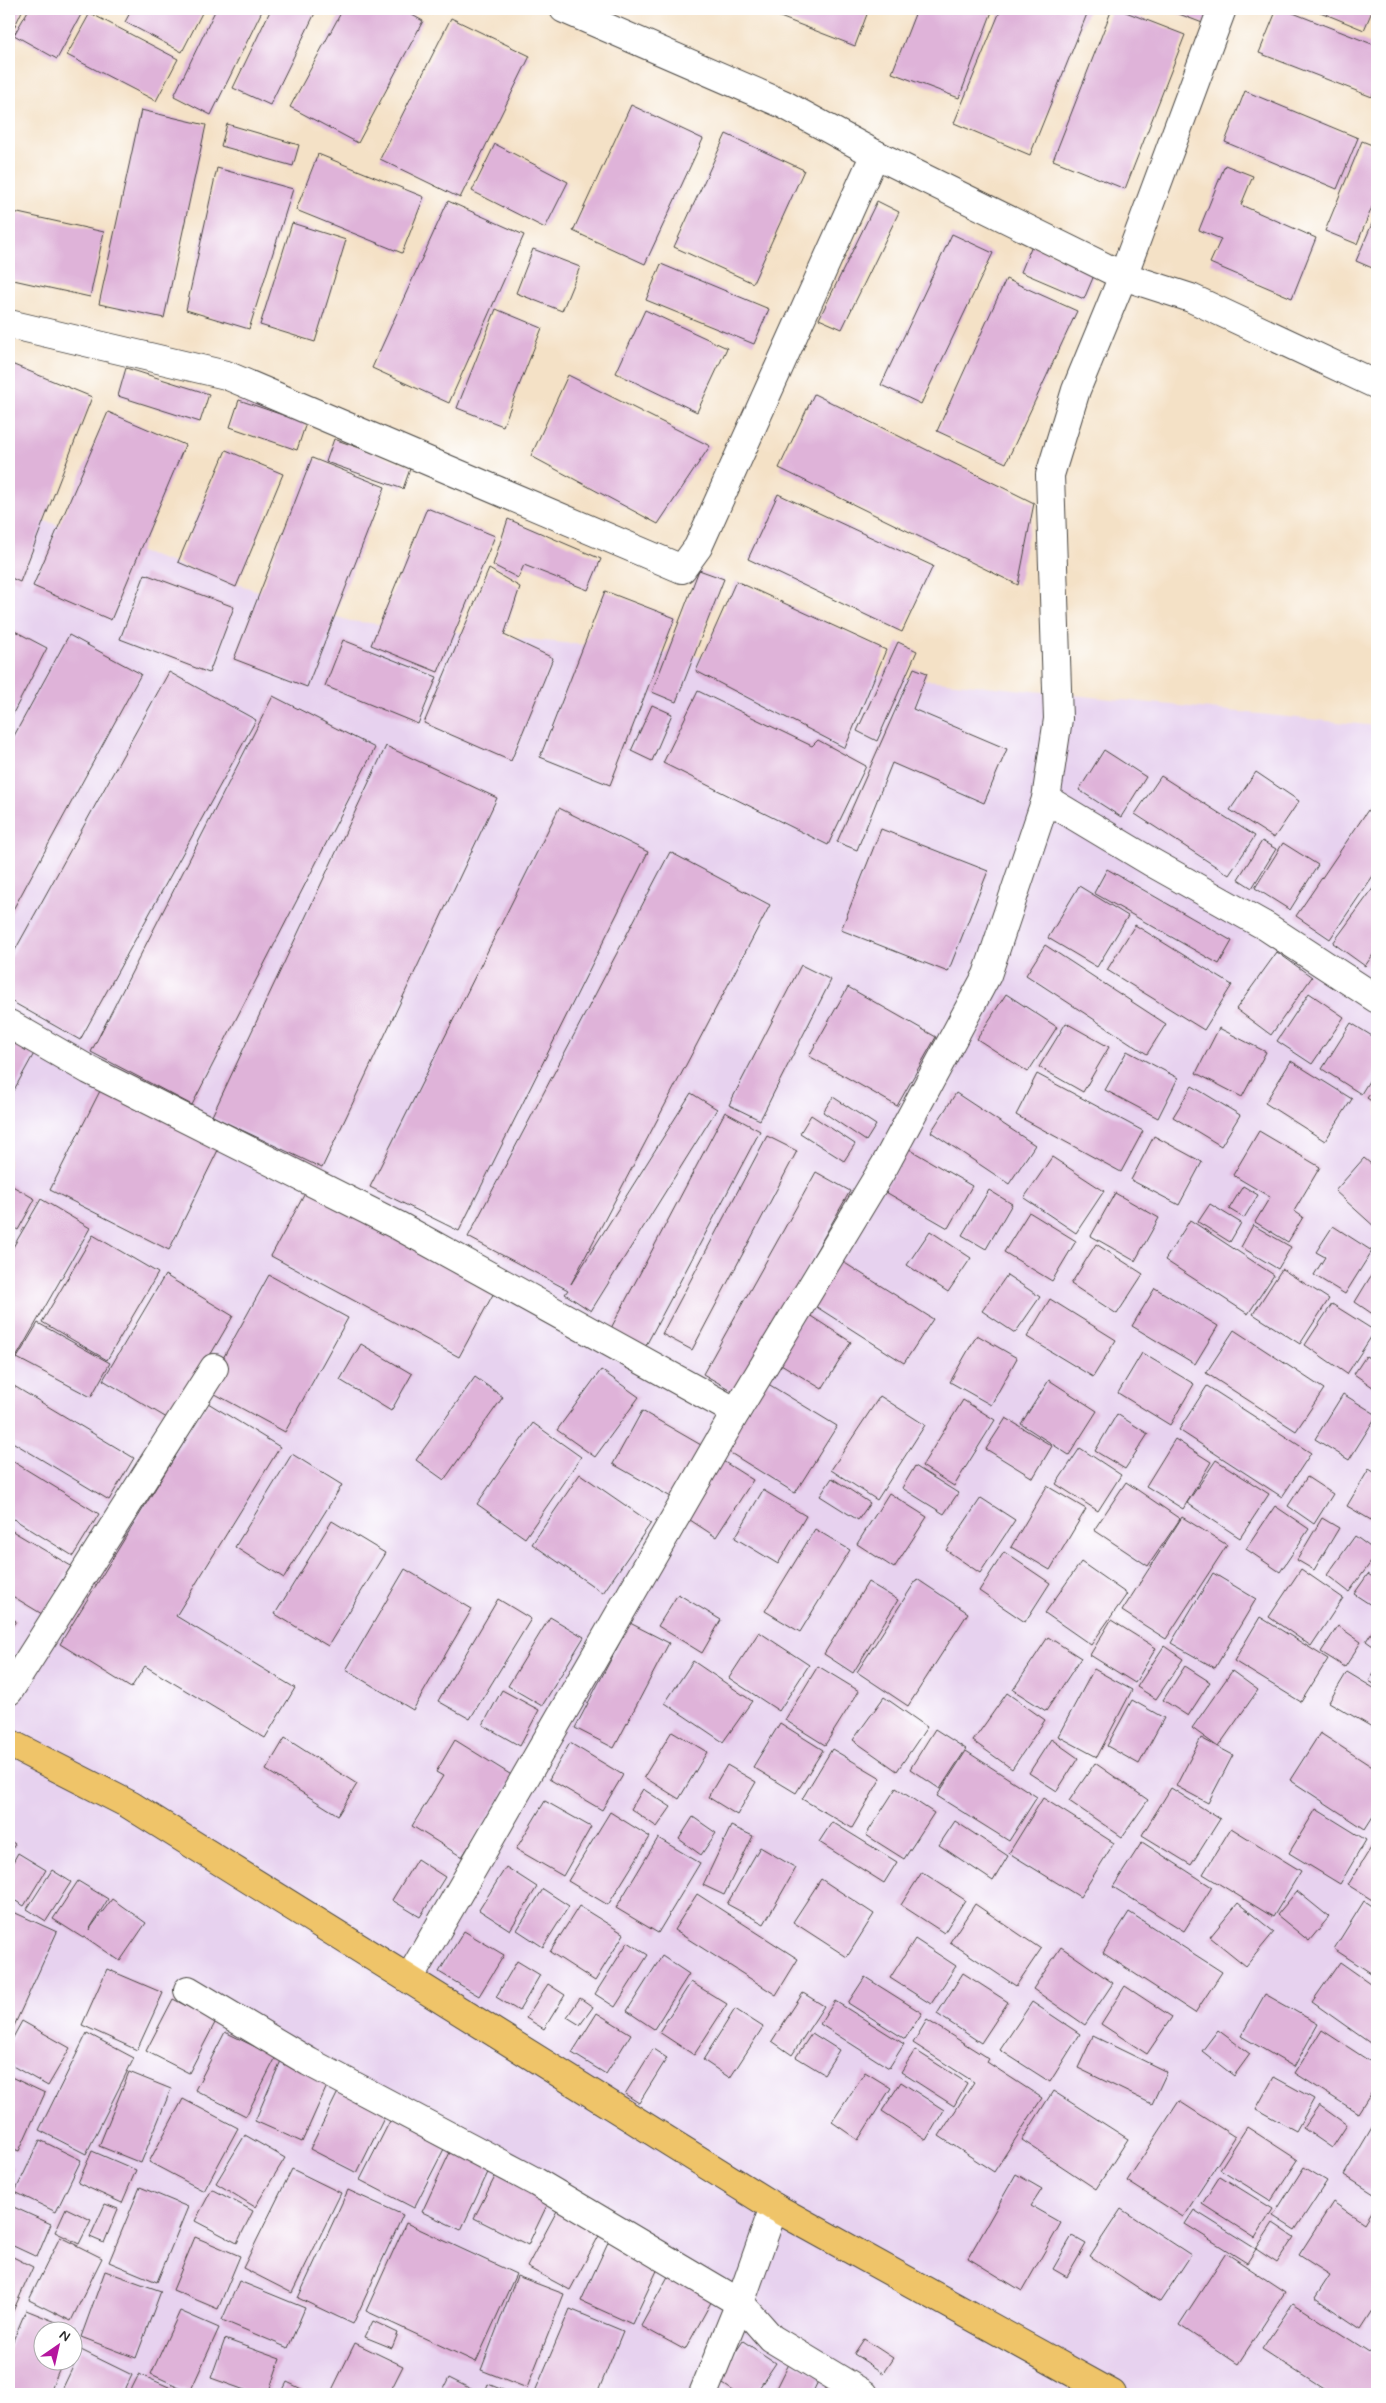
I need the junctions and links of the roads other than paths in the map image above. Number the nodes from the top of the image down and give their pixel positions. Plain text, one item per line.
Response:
1 (564, 9) edge
2 (1222, 9) edge
3 (875, 154) junction
4 (1123, 276) junction
5 (9, 324) edge
6 (1377, 385) edge
7 (1046, 798) junction
8 (1377, 999) edge
9 (9, 1024) edge
10 (214, 1368) dead end
11 (736, 1412) junction
12 (9, 1691) edge
13 (9, 1744) edge
14 (409, 1979) junction
15 (188, 1990) dead end
16 (774, 2207) junction
17 (740, 2303) junction
18 (703, 2394) edge
19 (864, 2394) edge
20 (1112, 2394) edge

1 - 3 street
2 - 4 street
3 - 4 street
3 - 5 street
4 - 6 street
4 - 7 street
7 - 8 street
7 - 11 street
9 - 11 street
10 - 12 street
11 - 14 street
13 - 14 main road
14 - 16 main road
15 - 17 street
16 - 17 street
16 - 20 main road
17 - 18 street
17 - 19 street

